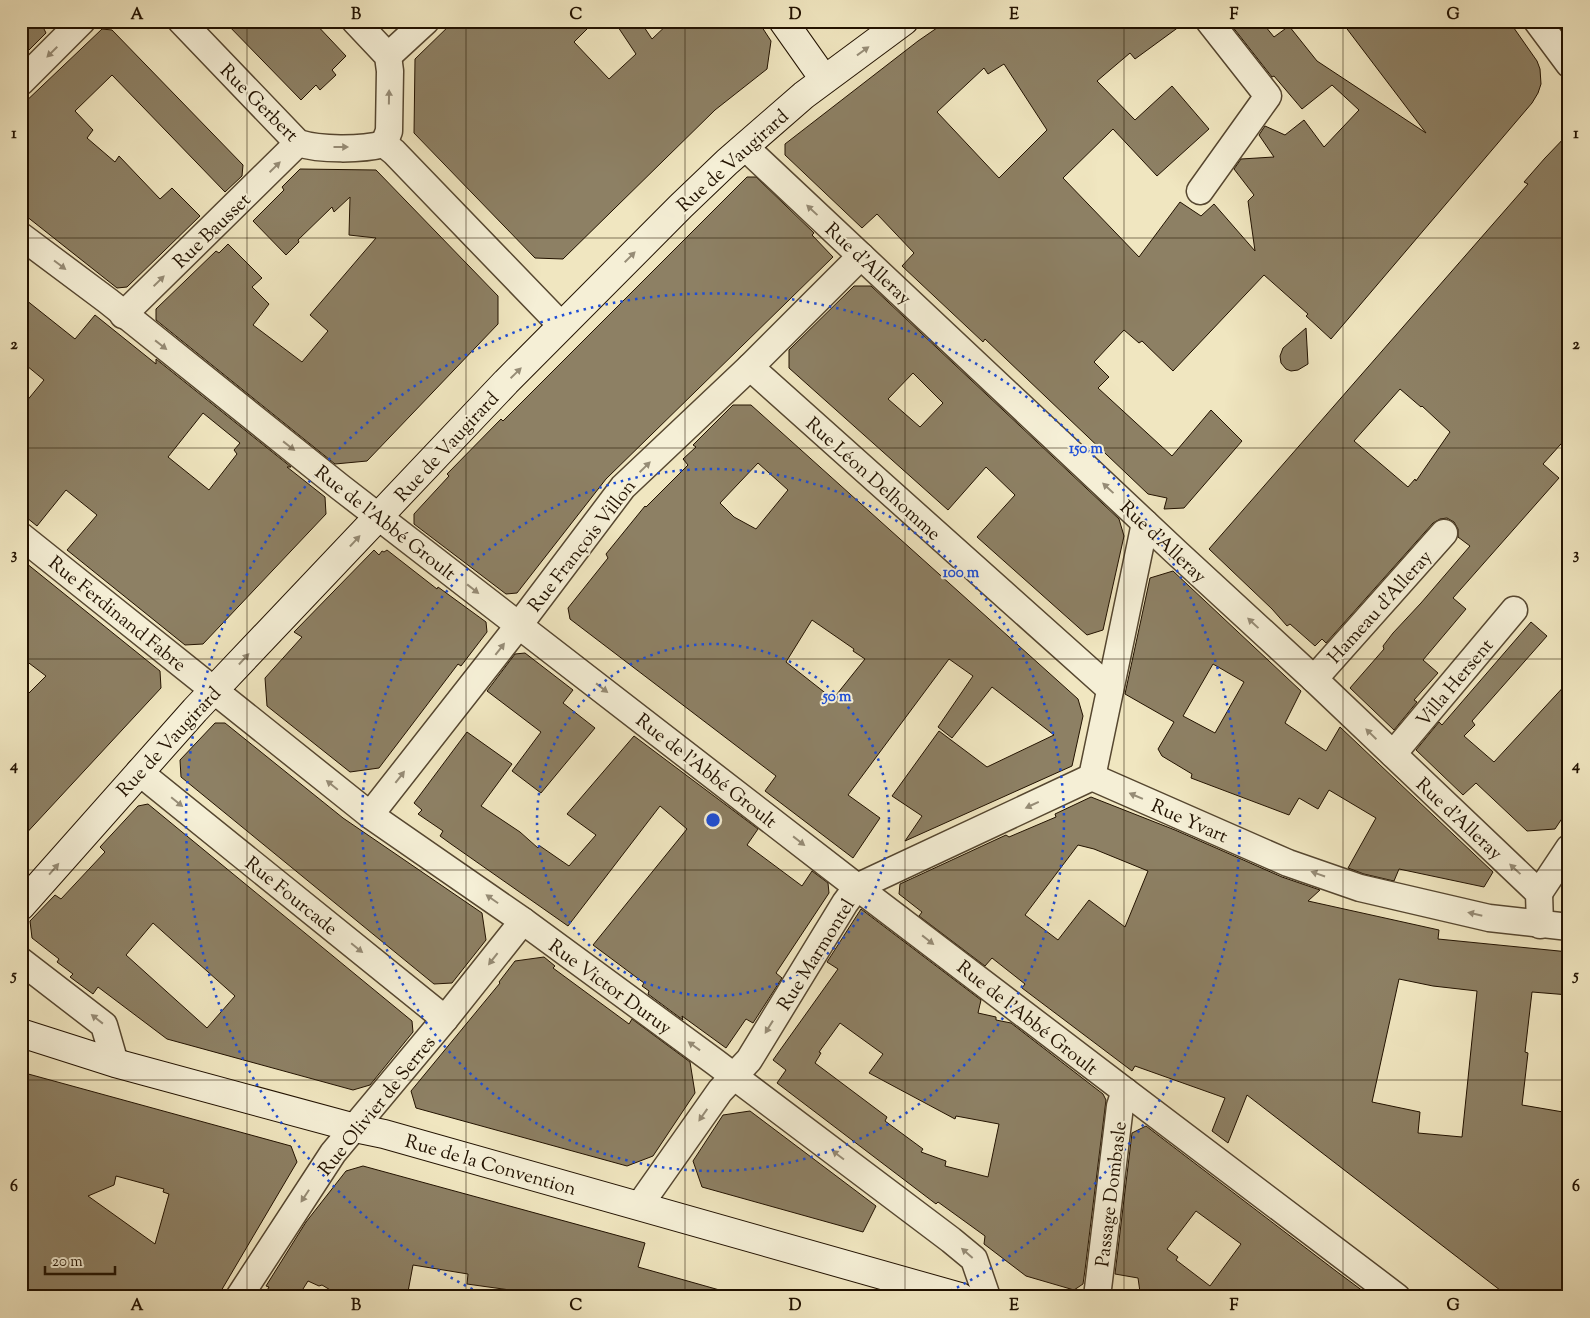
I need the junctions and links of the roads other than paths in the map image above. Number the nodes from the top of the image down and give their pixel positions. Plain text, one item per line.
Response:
1 (82, 21) edge
2 (181, 21) edge
3 (355, 21) edge
4 (426, 21) edge
5 (783, 21) edge
6 (904, 21) edge
7 (1209, 21) edge
8 (1537, 21) edge
9 (388, 56) junction
10 (1569, 64) edge
11 (824, 79) junction
12 (21, 82) edge
13 (298, 143) junction
14 (384, 144) junction
15 (745, 147) junction
16 (1200, 192) dead end
17 (21, 236) edge
18 (861, 256) junction
19 (123, 315) junction
20 (562, 326) junction
21 (750, 367) junction
22 (379, 516) junction
23 (1145, 523) junction
24 (1444, 533) dead end
25 (21, 536) edge
26 (1514, 610) dead end
27 (519, 624) junction
28 (1314, 679) junction
29 (1110, 689) junction
30 (214, 690) junction
31 (1393, 754) junction
32 (139, 772) junction
33 (1092, 777) junction
34 (370, 815) junction
35 (1569, 848) edge
36 (857, 887) junction
37 (1539, 893) junction
38 (21, 906) edge
39 (523, 921) junction
40 (1540, 925) junction
41 (1569, 927) edge
42 (21, 961) edge
43 (445, 1019) junction
44 (21, 1033) edge
45 (114, 1063) junction
46 (732, 1076) junction
47 (1125, 1091) junction
48 (354, 1128) junction
49 (639, 1206) junction
50 (238, 1297) edge
51 (960, 1297) edge
52 (987, 1297) edge
53 (1097, 1297) edge
54 (1397, 1297) edge

1 -> 12 street
2 - 13 street, Rue Gerbert
3 - 9 street
4 - 9 street
5 - 11 main road
11 -> 6 main road, Rue de Vaugirard
7 - 16 street
8 - 10 street
14 -> 9 street
11 - 15 main road, Rue de Vaugirard
13 -> 14 street, Rue Gerbert
19 -> 13 street, Rue Bausset
14 - 20 street
18 -> 15 street, Rue d'Alleray
20 -> 15 main road, Rue de Vaugirard
17 -> 19 street, Rue de l'Abbé Groult
18 - 21 street, Rue François Villon
23 -> 18 street, Rue d'Alleray
19 -> 22 street, Rue de l'Abbé Groult
22 -> 20 main road, Rue de Vaugirard
27 -> 21 street, Rue François Villon
21 - 29 street, Rue Léon Delhomme
22 -> 27 street, Rue de l'Abbé Groult
30 -> 22 main road, Rue de Vaugirard
28 -> 23 street, Rue d'Alleray
23 - 29 street
24 - 28 street, Hameau d'Alleray
25 - 30 street, Rue Ferdinand Fabre
26 - 31 street, Villa Hersent
34 -> 27 street, Rue François Villon
27 -> 36 street, Rue de l'Abbé Groult
31 -> 28 street, Rue d'Alleray
29 - 33 street
30 - 32 main road, Rue de Vaugirard
34 -> 30 street, Rue Victor Duruy
37 -> 31 street, Rue d'Alleray
38 -> 32 main road, Rue de Vaugirard
32 -> 43 street, Rue Fourcade
33 -> 36 street, Rue Marmontel
40 -> 33 street, Rue Yvart
39 -> 34 street, Rue Victor Duruy
35 - 37 street
36 -> 46 street, Rue Marmontel
36 -> 47 street, Rue de l'Abbé Groult
37 - 40 street
39 -> 43 street, Rue Olivier de Serres
46 -> 39 street, Rue Victor Duruy
40 - 41 street
45 -> 42 street
43 - 48 street, Rue Olivier de Serres
44 - 45 main road, Rue de la Convention
45 - 48 main road, Rue de la Convention
46 -> 49 street, Rue Marmontel
52 -> 46 street, Rue Victor Duruy
47 - 53 street, Passage Dombasle
47 - 54 street, Rue de l'Abbé Groult
48 - 49 main road, Rue de la Convention
48 -> 50 street, Rue Olivier de Serres
49 - 51 main road, Rue de la Convention

